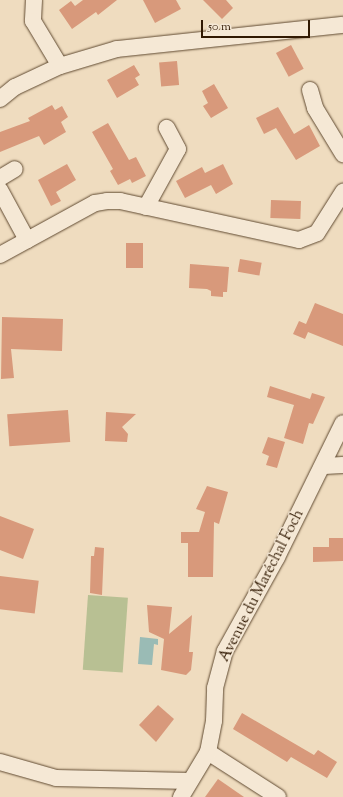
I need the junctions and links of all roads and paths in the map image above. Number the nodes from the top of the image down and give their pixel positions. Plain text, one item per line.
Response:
1 (34, 0) edge
2 (343, 25) edge
3 (60, 66) junction
4 (310, 90) dead end
5 (0, 98) edge
6 (167, 128) dead end
7 (343, 154) edge
8 (15, 170) dead end
9 (0, 178) edge
10 (0, 190) edge
11 (343, 192) edge
12 (146, 207) junction
13 (27, 240) junction
14 (0, 255) edge
15 (343, 423) edge
16 (343, 465) edge
17 (324, 466) junction
18 (208, 752) junction
19 (0, 762) edge
20 (190, 781) junction
21 (181, 797) edge
22 (278, 797) edge

1 - 3 street
2 - 3 street
3 - 5 street
4 - 7 street
6 - 12 street
8 - 9 street
10 - 13 street
11 - 12 street
12 - 13 street
13 - 14 street
15 - 17 street, Avenue du Maréchal Foch
16 - 17 street
17 - 18 street, Avenue du Maréchal Foch
18 - 20 street, Avenue du Maréchal Foch
18 - 22 street
19 - 20 street
20 - 21 street, Avenue du Maréchal Foch

